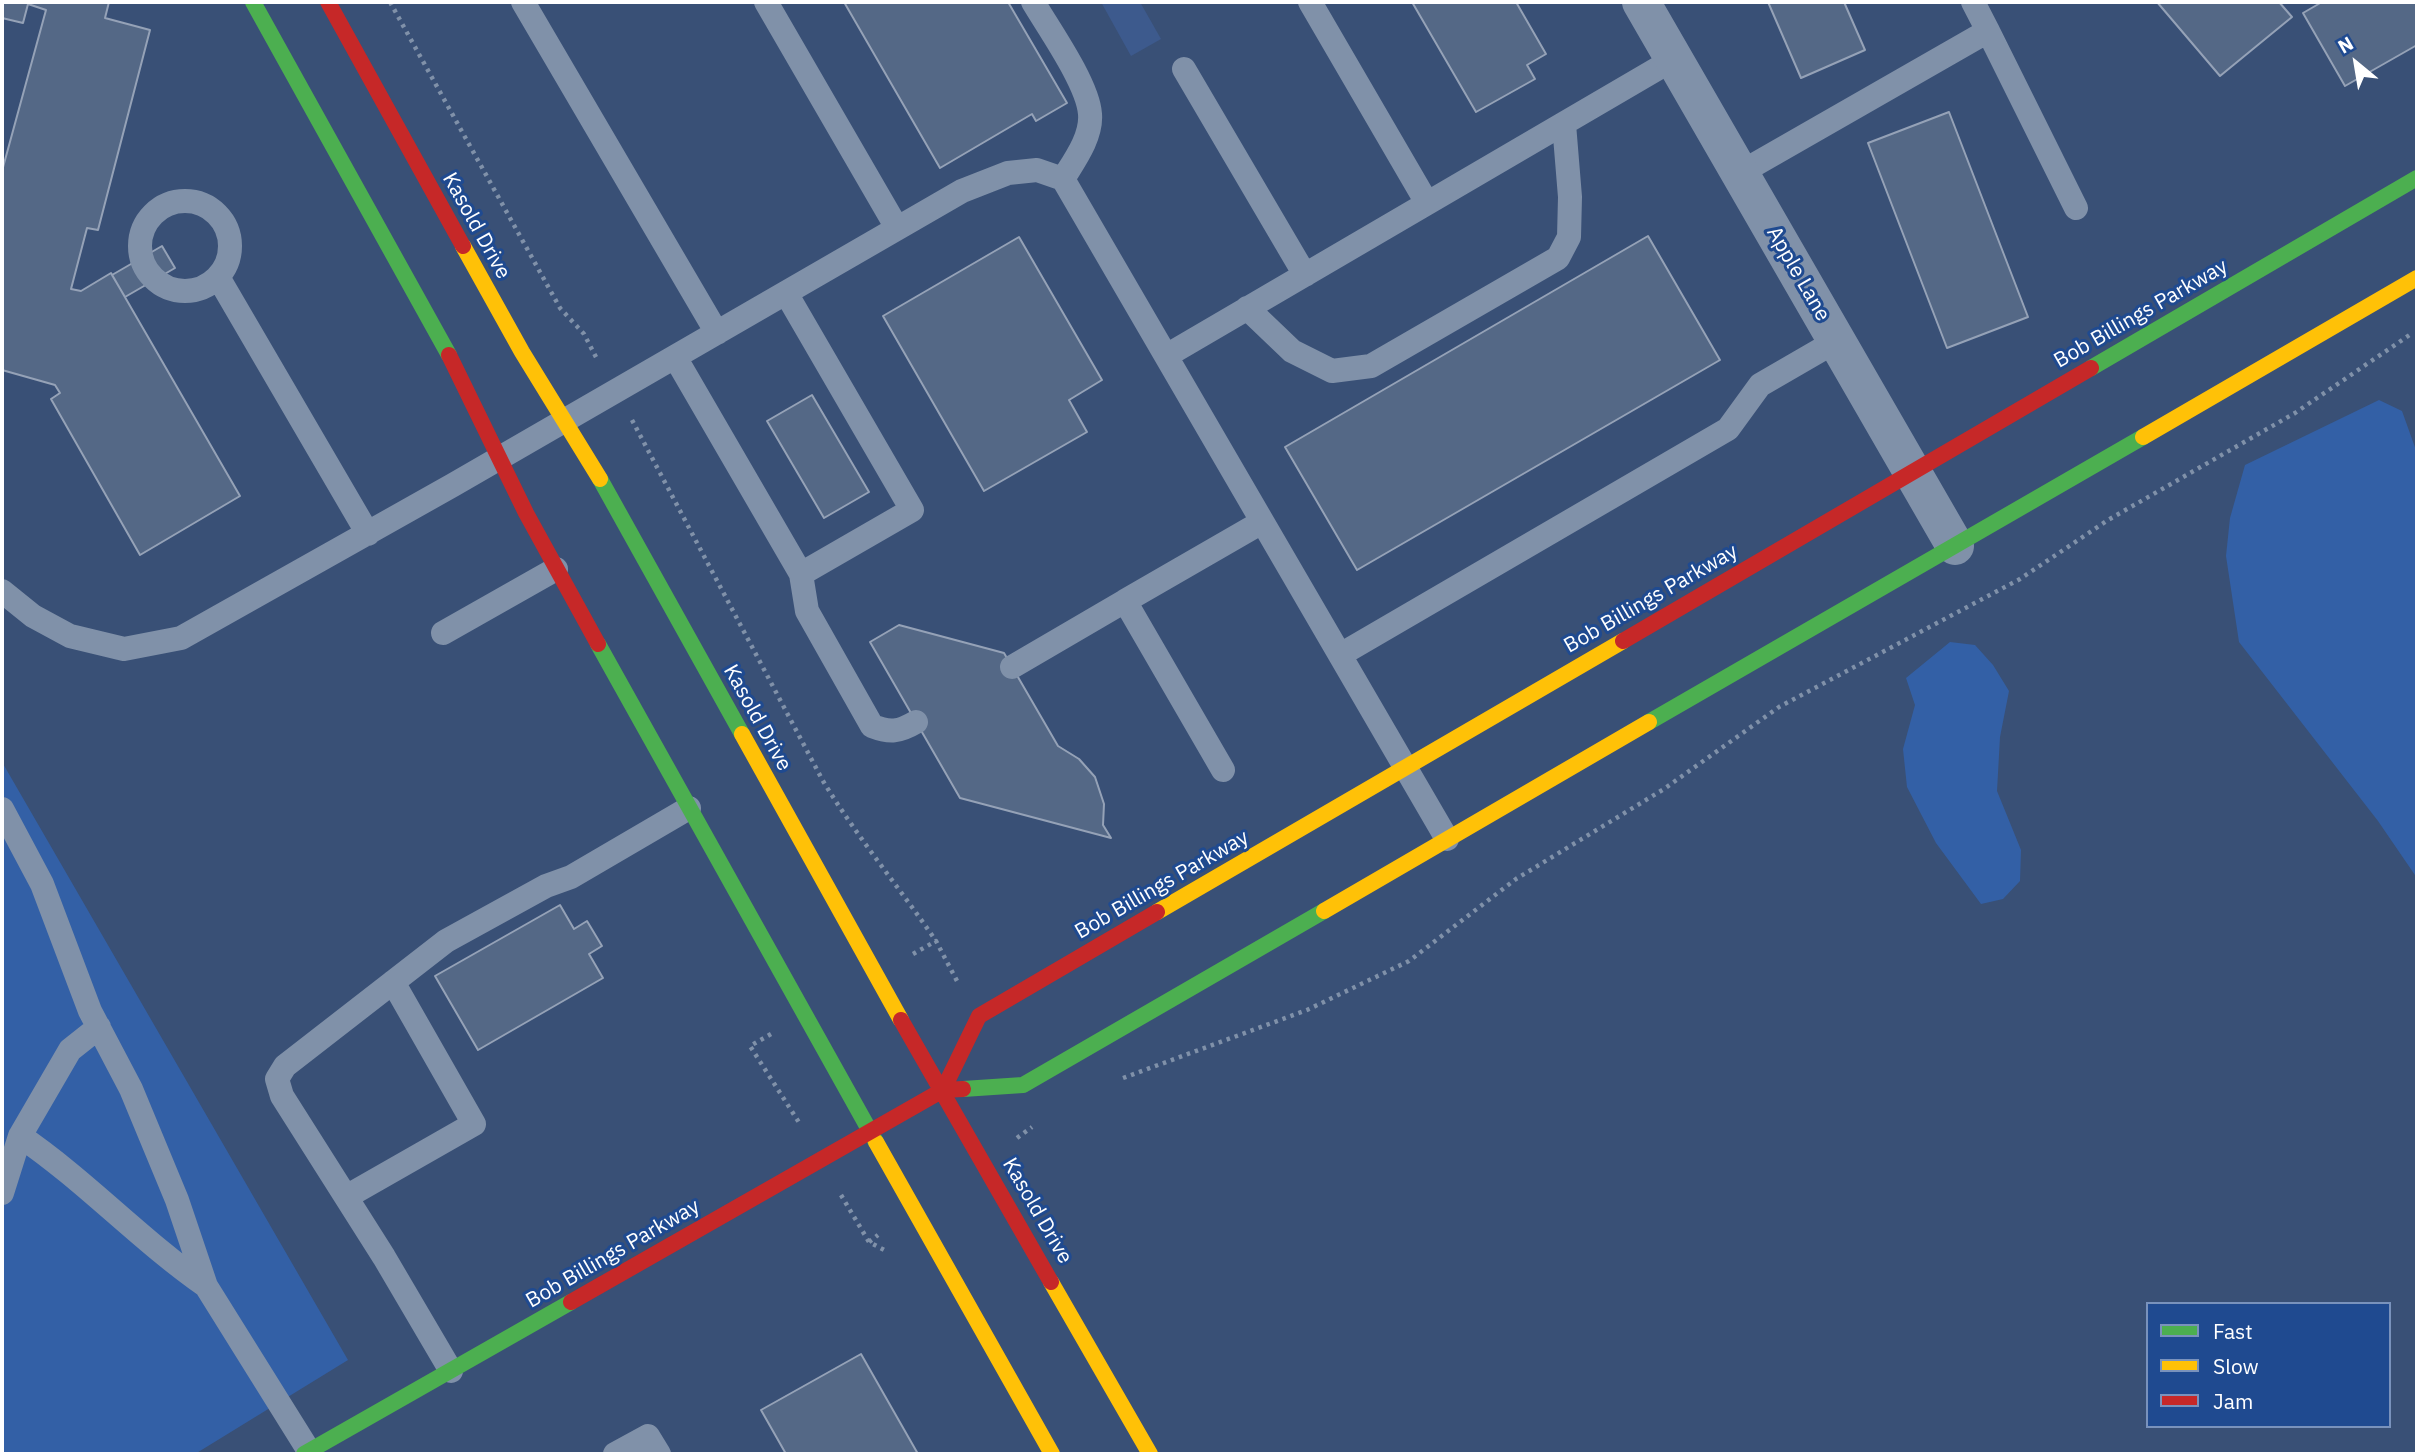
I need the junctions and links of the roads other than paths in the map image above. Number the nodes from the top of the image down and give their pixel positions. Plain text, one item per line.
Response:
1 (253, 2) edge
2 (328, 2) edge
3 (523, 2) edge
4 (766, 2) edge
5 (1033, 2) edge
6 (1310, 2) edge
7 (1641, 2) edge
8 (1973, 2) edge
9 (1988, 30) junction
10 (1674, 59) junction
11 (1184, 69) dead end
12 (1564, 124) junction
13 (1740, 173) junction
14 (2417, 178) edge
15 (1063, 179) junction
16 (1427, 203) junction
17 (2076, 208) dead end
18 (897, 229) junction
19 (1305, 275) junction
20 (218, 277) dead end
21 (2417, 278) edge
22 (786, 293) junction
23 (1247, 308) junction
24 (717, 333) junction
25 (1836, 341) junction
26 (1166, 356) junction
27 (676, 357) junction
28 (565, 421) junction
29 (500, 458) junction
30 (1912, 471) junction
31 (1262, 522) junction
32 (368, 534) junction
33 (1955, 546) junction
34 (556, 569) junction
35 (802, 574) junction
36 (2, 591) edge
37 (1125, 601) junction
38 (443, 633) dead end
39 (1340, 655) junction
40 (1012, 667) dead end
41 (916, 722) dead end
42 (1405, 767) junction
43 (1223, 770) dead end
44 (689, 808) junction
45 (2, 809) edge
46 (1447, 839) junction
47 (393, 982) junction
48 (99, 1027) junction
49 (943, 1090) junction
50 (870, 1132) junction
51 (20, 1136) junction
52 (2, 1193) edge
53 (346, 1197) junction
54 (206, 1286) junction
55 (451, 1371) junction
56 (306, 1453) edge
57 (615, 1454) edge
58 (659, 1454) edge
59 (1052, 1454) edge
60 (1150, 1454) edge

1 - 29 main road
2 - 28 main road, Kasold Drive
3 - 24 lane
4 - 18 lane
5 - 15 lane
6 - 16 lane
7 - 10 street, Apple Lane
8 - 9 lane
9 - 13 lane
9 - 17 lane
10 - 12 lane
10 - 13 street, Apple Lane
11 - 19 lane
12 - 16 lane
12 - 23 lane
13 - 25 street, Apple Lane
14 - 30 main road, Bob Billings Parkway
15 - 18 lane
15 - 26 lane
16 - 19 lane
18 - 22 lane
19 - 23 lane
20 - 32 lane
21 - 33 main road, Bob Billings Parkway
22 - 24 lane
22 - 35 lane
23 - 26 lane
24 - 27 lane
25 - 30 street, Apple Lane
25 - 39 lane
26 - 31 lane
27 - 28 lane
27 - 35 lane
28 - 29 lane
28 - 49 main road, Kasold Drive
29 - 32 lane
29 - 34 main road
30 - 33 street, Apple Lane
30 - 42 main road, Bob Billings Parkway
31 - 37 lane
31 - 39 lane
32 - 36 lane
33 - 46 main road, Bob Billings Parkway
34 - 38 lane
34 - 44 main road
35 - 41 lane
37 - 40 lane
37 - 43 lane
39 - 42 lane
42 - 46 lane
42 - 49 main road, Bob Billings Parkway
44 - 47 lane
44 - 50 main road
45 - 48 lane
46 - 49 main road, Bob Billings Parkway
47 - 53 lane
47 - 53 lane
48 - 51 lane
48 - 54 lane
49 - 50 main road, Bob Billings Parkway
49 - 60 main road, Kasold Drive
50 - 55 main road, Bob Billings Parkway
50 - 59 main road
51 - 52 lane
51 - 54 lane
53 - 55 lane
54 - 56 lane
55 - 56 main road, Bob Billings Parkway
57 - 58 lane

